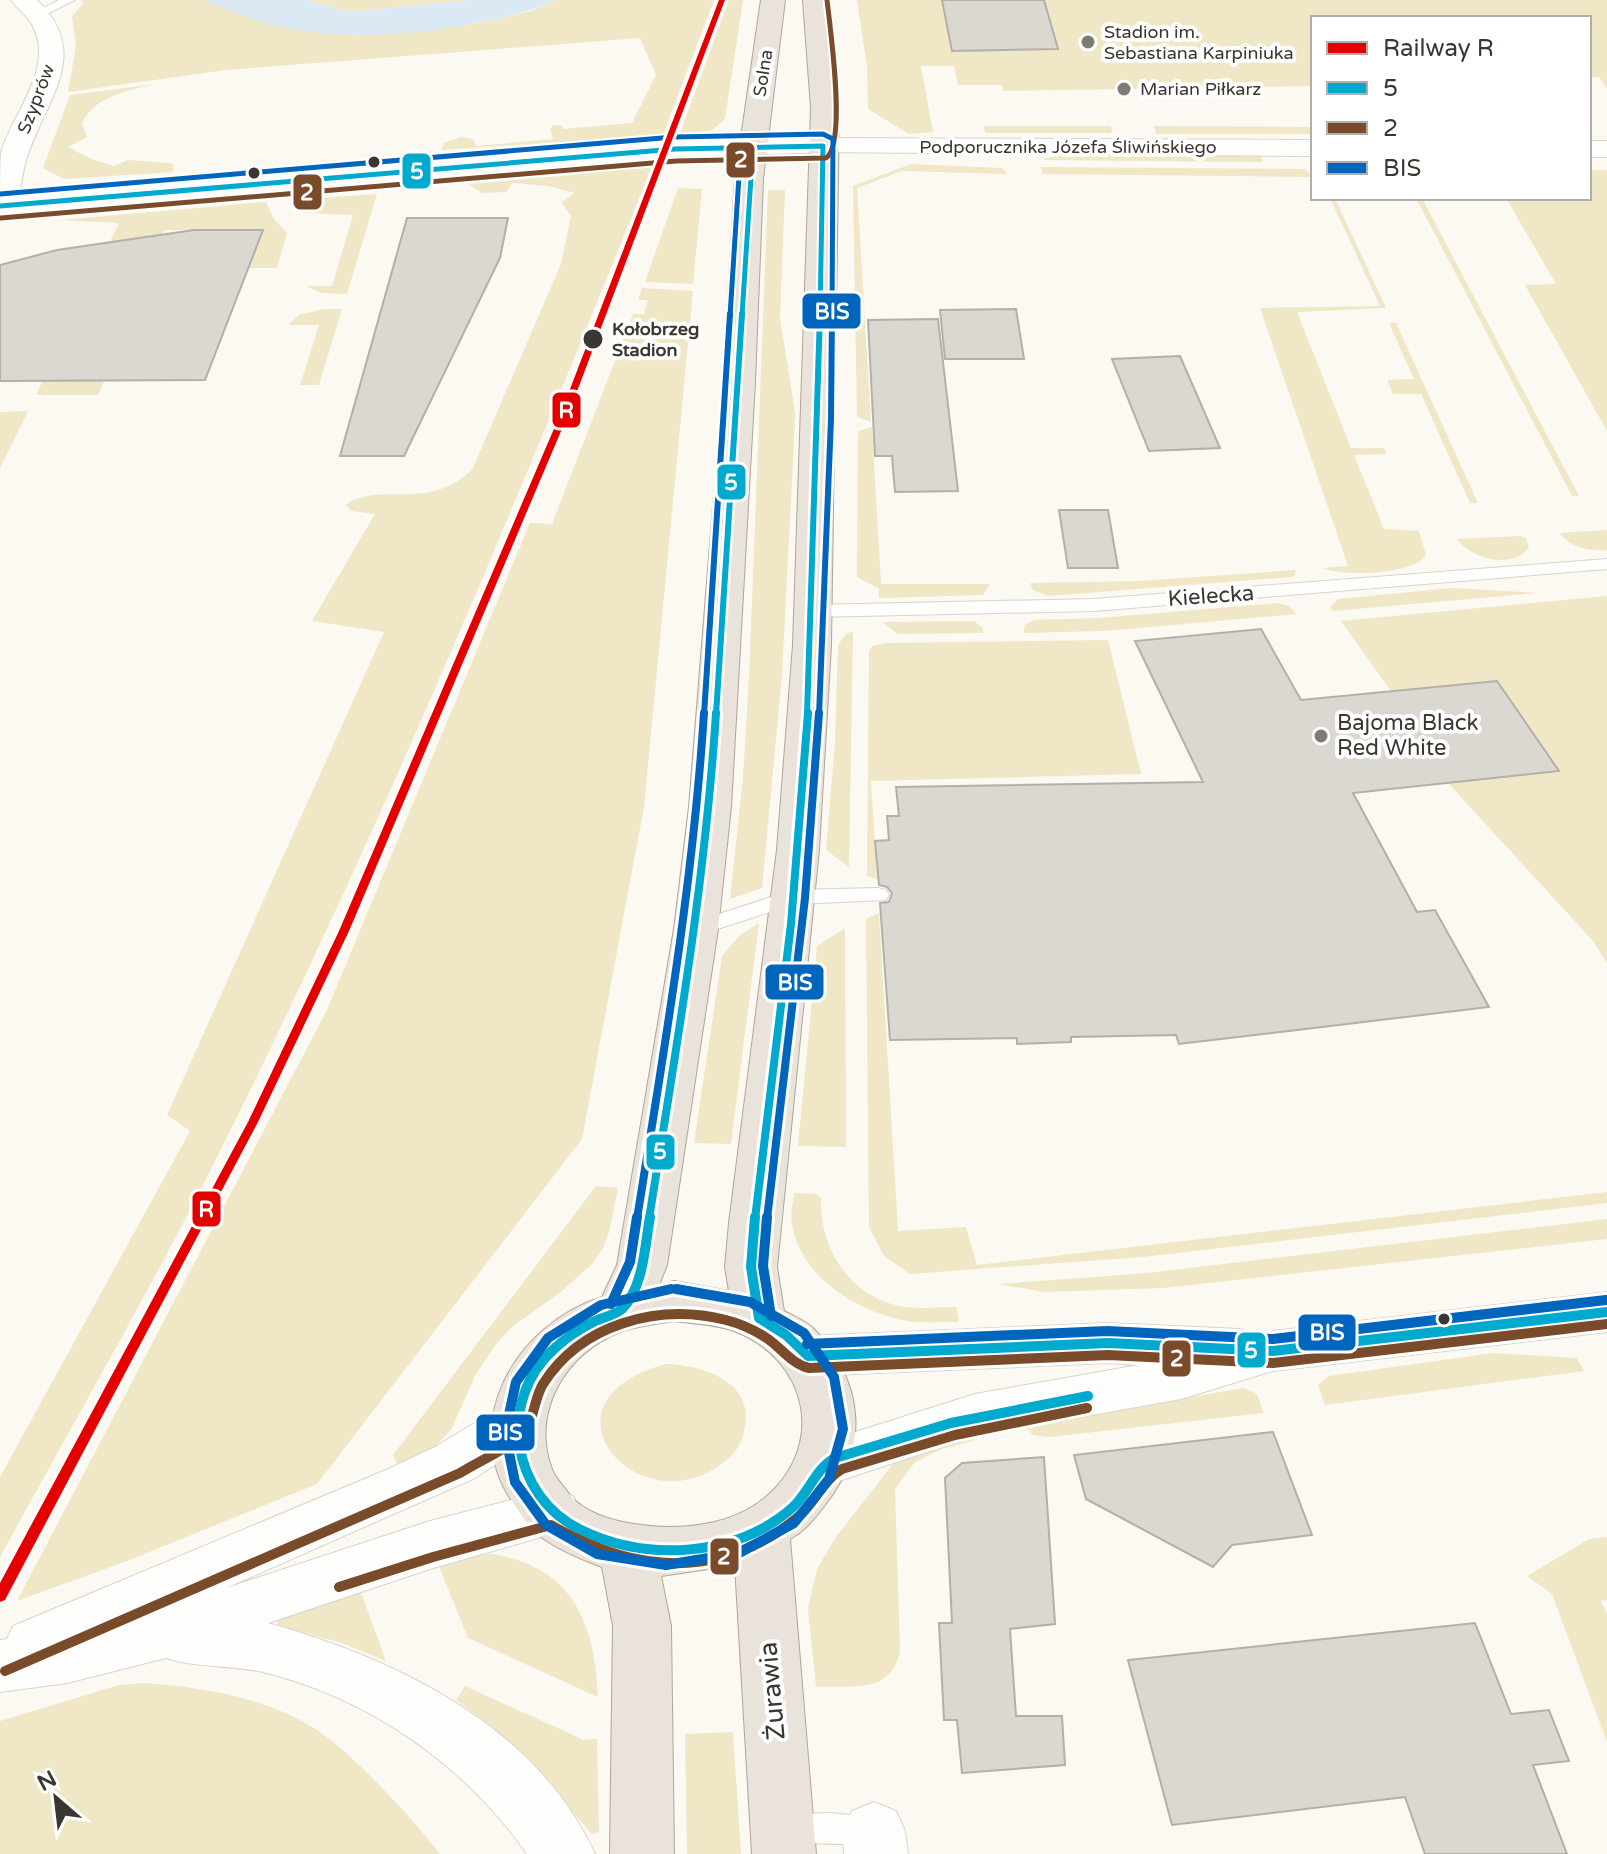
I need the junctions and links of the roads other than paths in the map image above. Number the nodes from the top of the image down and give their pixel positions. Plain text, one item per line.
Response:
1 (69, 0) edge
2 (773, 0) edge
3 (815, 0) edge
4 (31, 6) edge
5 (753, 146) junction
6 (823, 146) junction
7 (1311, 148) edge
8 (1, 206) edge
9 (1607, 564) edge
10 (813, 611) junction
11 (878, 895) dead end
12 (793, 897) junction
13 (696, 929) junction
14 (622, 1309) junction
15 (1607, 1312) edge
16 (759, 1318) junction
17 (1273, 1351) junction
18 (808, 1356) junction
19 (515, 1425) junction
20 (824, 1464) junction
21 (553, 1512) junction
22 (761, 1529) junction
23 (627, 1548) junction
24 (153, 1637) junction
25 (0, 1660) edge
26 (0, 1666) edge
27 (783, 1842) edge
28 (875, 1843) edge
29 (563, 1854) edge
30 (642, 1854) edge

1 - 4 lane
2 - 5 main road, Solna
3 - 6 main road
4 - 8 street, Szyprów
5 - 6 street
5 - 8 street
5 - 13 main road, Solna
6 - 7 street, Podporucznika Józefa Śliwińskiego
6 - 10 main road
9 - 10 lane, Kielecka
10 - 12 main road
11 - 12 lane
12 - 13 lane
12 - 16 main road
13 - 14 main road, Solna
14 - 16 main road
14 - 19 main road
15 - 17 street
16 - 18 main road
17 - 18 street
17 - 20 street
18 - 20 main road
19 - 21 main road
19 - 25 street
20 - 22 main road
21 - 23 main road
21 - 24 street
22 - 23 main road
22 - 27 main road, Żurawia
23 - 30 main road
24 - 26 street
24 - 29 street
27 - 28 lane

